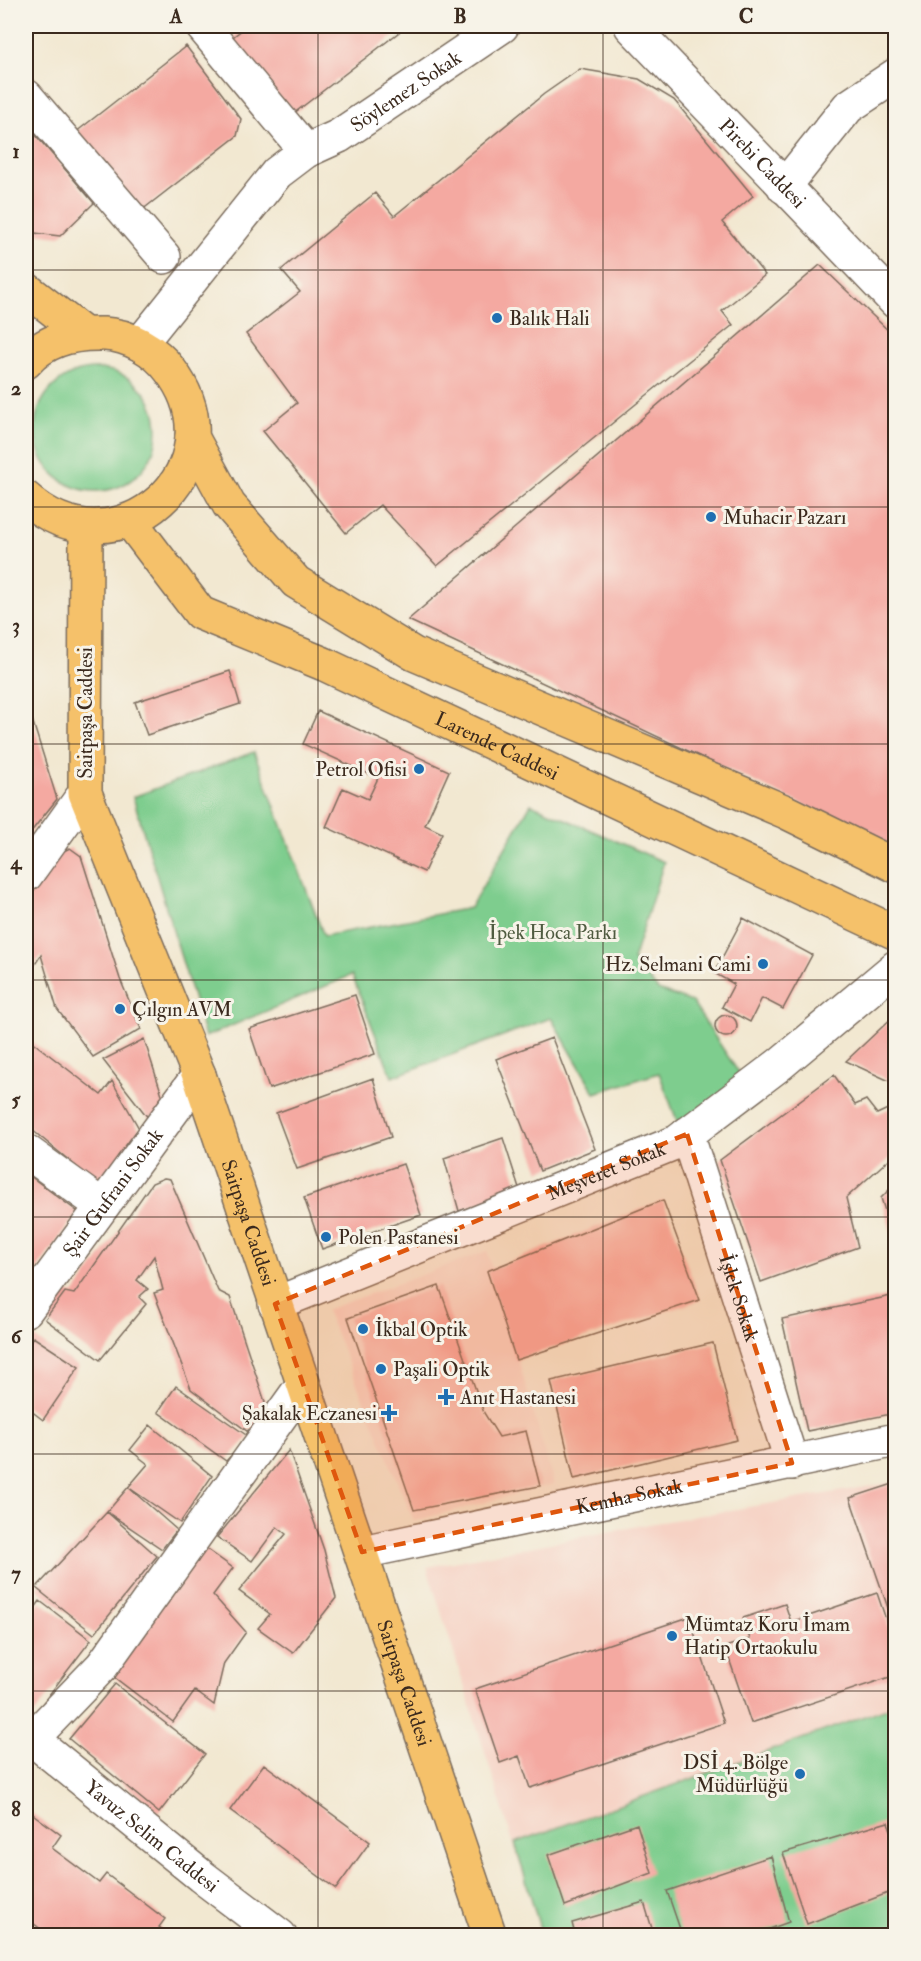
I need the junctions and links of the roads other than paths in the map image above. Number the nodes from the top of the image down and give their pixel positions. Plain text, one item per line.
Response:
1 (202, 26) edge
2 (502, 26) edge
3 (631, 26) edge
4 (896, 75) edge
5 (26, 96) edge
6 (306, 151) junction
7 (784, 187) junction
8 (164, 257) dead end
9 (26, 289) edge
10 (896, 302) edge
11 (82, 333) junction
12 (140, 344) junction
13 (26, 362) edge
14 (192, 437) junction
15 (26, 498) edge
16 (130, 521) junction
17 (86, 527) junction
18 (85, 793) junction
19 (896, 867) edge
20 (26, 874) edge
21 (896, 933) edge
22 (896, 967) edge
23 (199, 1075) junction
24 (687, 1134) junction
25 (26, 1151) edge
26 (101, 1205) junction
27 (275, 1304) junction
28 (26, 1310) edge
29 (302, 1386) junction
30 (896, 1440) edge
31 (792, 1463) junction
32 (362, 1552) junction
33 (27, 1739) edge
34 (486, 1927) edge
35 (280, 1935) edge

1 - 6 street
2 - 6 street, Söylemez Sokak
3 - 7 street, Pirebi Caddesi
4 - 7 street
5 - 8 street
6 - 12 street, Söylemez Sokak
7 - 10 street, Pirebi Caddesi
9 - 11 main road
11 - 12 main road
11 - 13 main road
12 - 14 main road
14 - 16 main road
14 - 19 main road
15 - 17 main road
16 - 17 main road
16 - 21 main road, Larende Caddesi
17 - 18 main road, Saitpaşa Caddesi
18 - 20 street
18 - 23 main road, Saitpaşa Caddesi
22 - 24 street, Meşveret Sokak
23 - 26 street, Şair Gufrani Sokak
23 - 27 main road, Saitpaşa Caddesi
24 - 27 street, Meşveret Sokak
24 - 31 street, İşlek Sokak
25 - 26 street
26 - 28 street, Şair Gufrani Sokak
27 - 29 main road, Saitpaşa Caddesi
29 - 32 main road, Saitpaşa Caddesi
29 - 33 street
30 - 31 street, Kemha Sokak
31 - 32 street, Kemha Sokak
32 - 34 main road, Saitpaşa Caddesi
33 - 35 street, Yavuz Selim Caddesi

